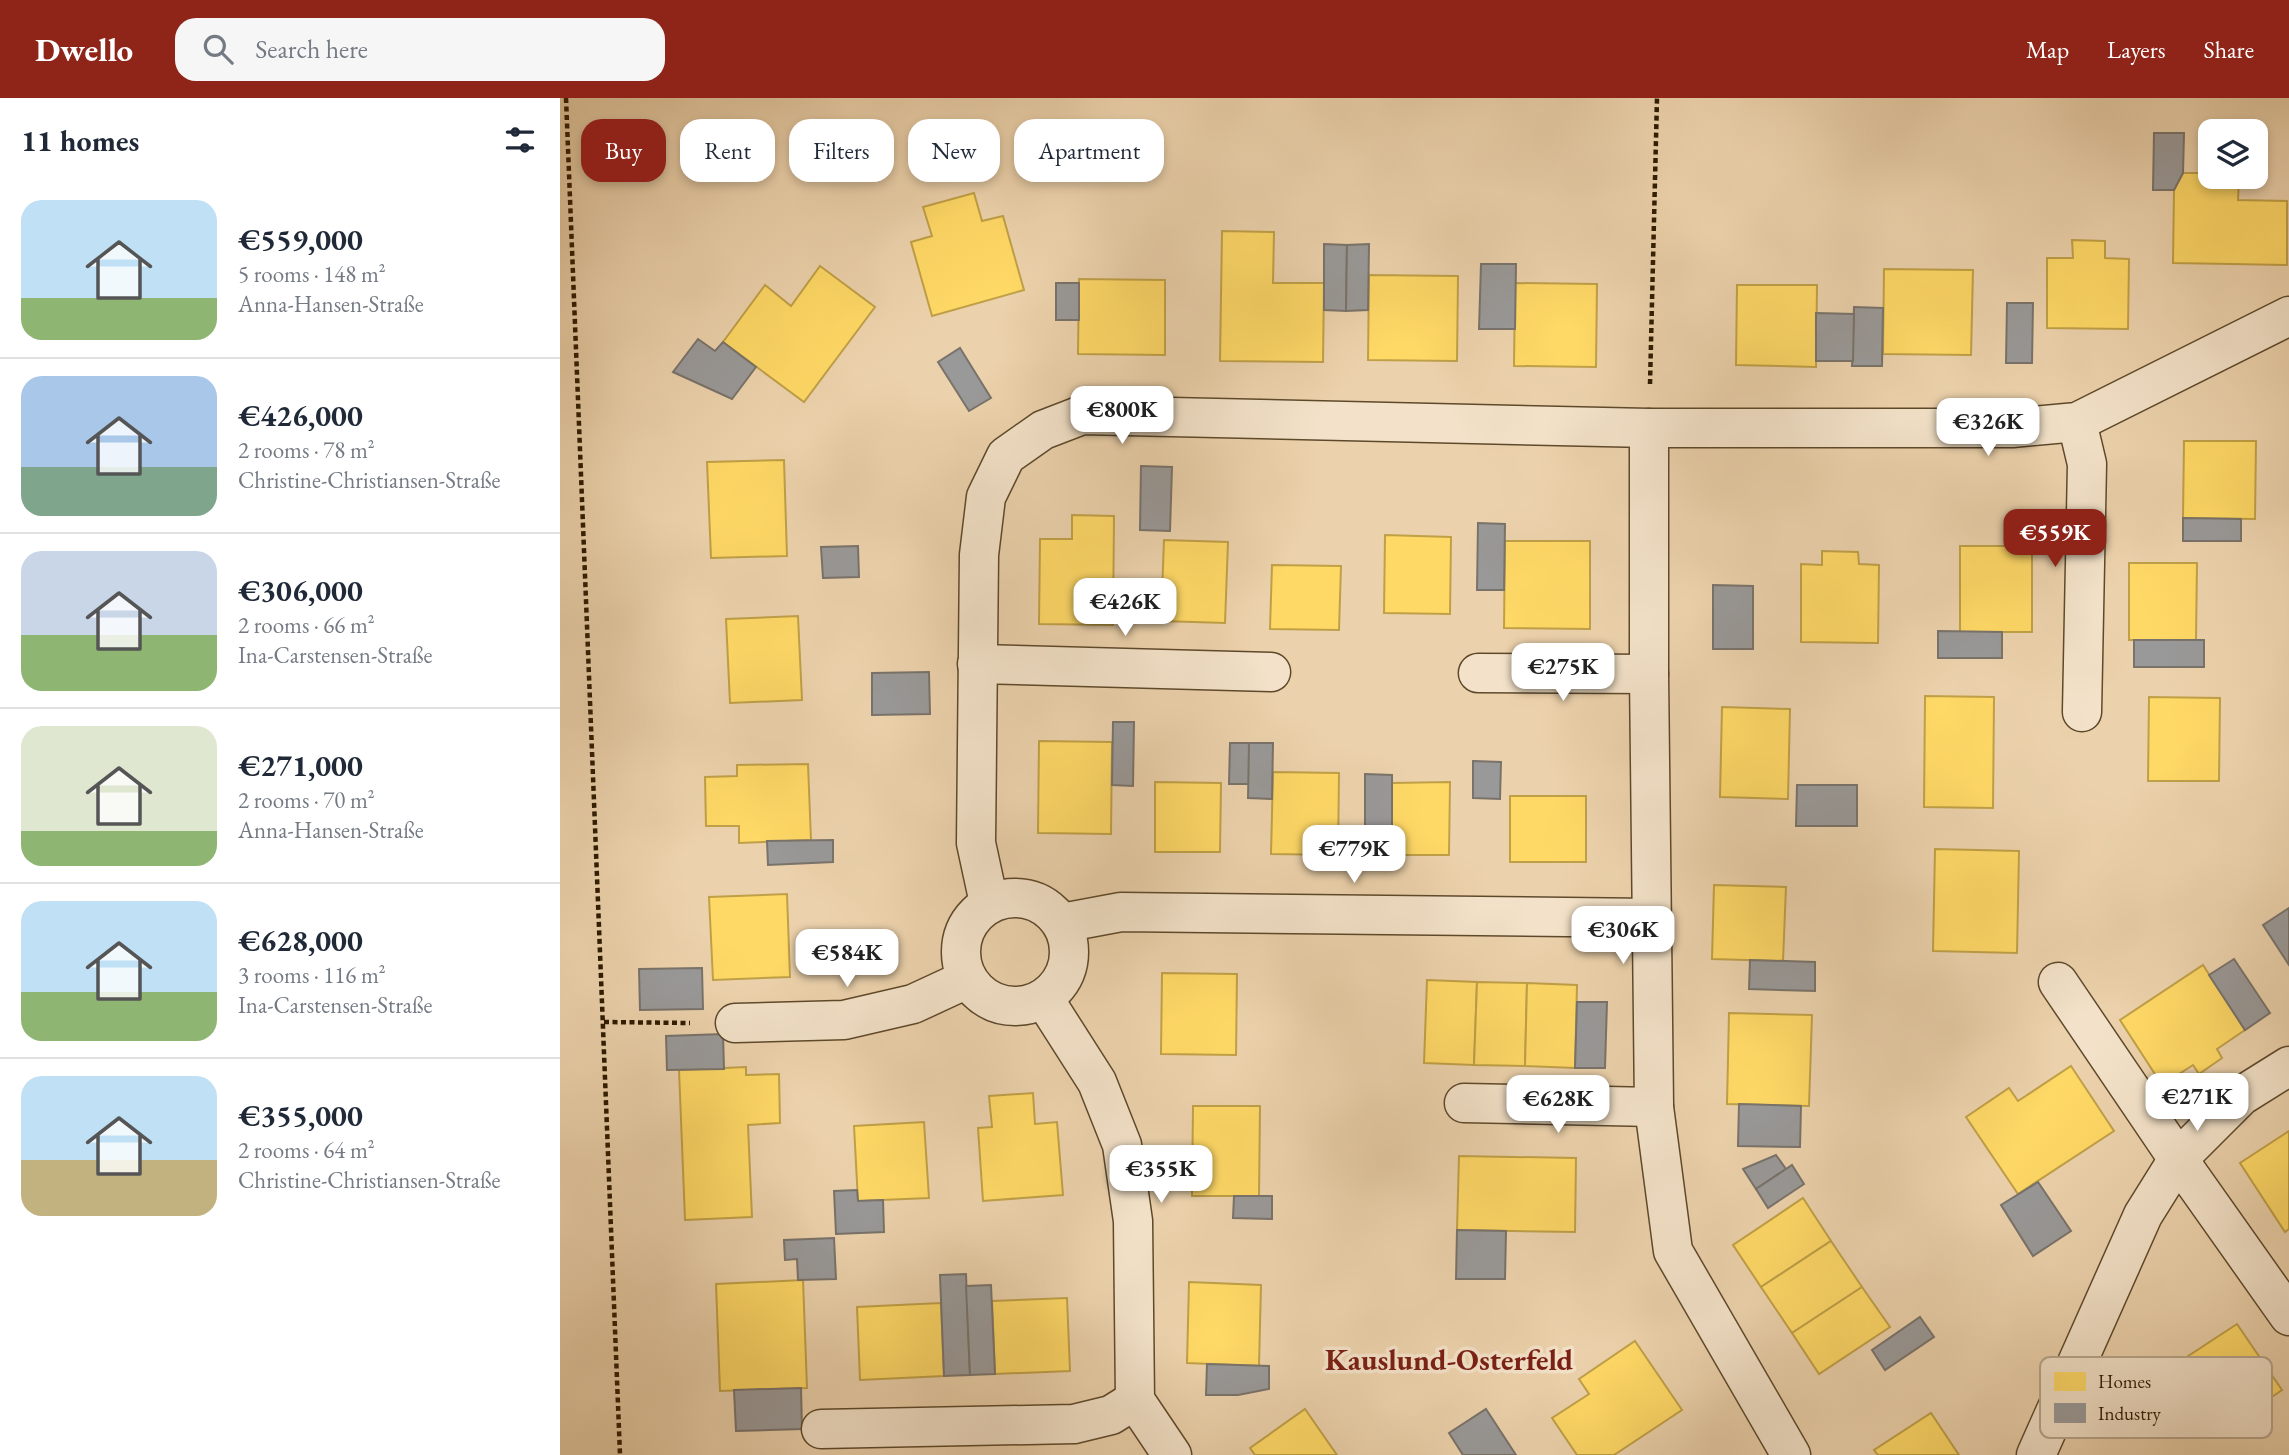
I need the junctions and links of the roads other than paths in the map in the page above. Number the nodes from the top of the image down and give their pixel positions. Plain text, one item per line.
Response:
1 (2289, 316) edge
2 (2077, 422) junction
3 (1649, 428) junction
4 (977, 664) junction
5 (1270, 672) dead end
6 (1478, 673) dead end
7 (1649, 674) junction
8 (2082, 712) dead end
9 (989, 903) junction
10 (1652, 918) junction
11 (1062, 923) junction
12 (967, 979) junction
13 (2058, 982) dead end
14 (1044, 999) junction
15 (735, 1023) road end
16 (2289, 1066) edge
17 (1464, 1103) dead end
18 (1654, 1107) junction
19 (2178, 1159) junction
20 (2289, 1316) edge
21 (2080, 1357) edge
22 (1135, 1400) junction
23 (821, 1429) dead end
24 (2044, 1438) edge
25 (1172, 1455) edge
26 (1791, 1455) edge
27 (2036, 1455) edge

1 - 2 street
2 - 3 street
2 - 8 street
3 - 4 street
3 - 7 street
4 - 5 street
4 - 9 street
6 - 7 street
7 - 10 street
9 - 11 street
9 - 12 street
10 - 11 street
10 - 18 street
11 - 14 street
12 - 14 street
12 - 15 street
13 - 19 street
14 - 22 street
16 - 19 street
17 - 18 street
18 - 26 street
19 - 20 street
19 - 21 street
22 - 23 street
22 - 25 street
24 - 27 street

